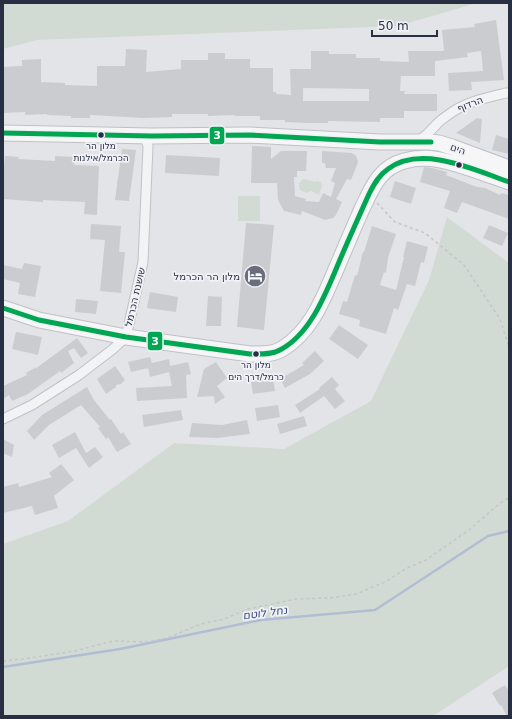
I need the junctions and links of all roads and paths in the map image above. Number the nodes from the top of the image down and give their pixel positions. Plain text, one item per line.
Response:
1 (509, 93) edge
2 (436, 125) junction
3 (3, 133) edge
4 (141, 135) junction
5 (380, 142) junction
6 (413, 142) junction
7 (452, 147) junction
8 (509, 168) edge
9 (380, 175) junction
10 (509, 182) edge
11 (369, 195) junction
12 (3, 308) edge
13 (126, 337) junction
14 (509, 347) edge
15 (3, 419) edge
16 (509, 498) edge
17 (3, 661) edge

1 - 2 street, הרדוף
2 - 6 street, הרדוף
2 - 7 street
3 - 4 main road, הים
4 - 5 main road, הים
4 - 13 street, שושנת הכרמל
5 - 6 main road, הים
5 - 9 main road
6 - 7 main road, הים
7 - 8 main road, הים
9 - 10 main road, הים
9 - 11 main road, הים
11 - 13 main road, הים
11 - 14 path
12 - 13 main road, הים
13 - 15 street, שושנת הכרמל
16 - 17 path

